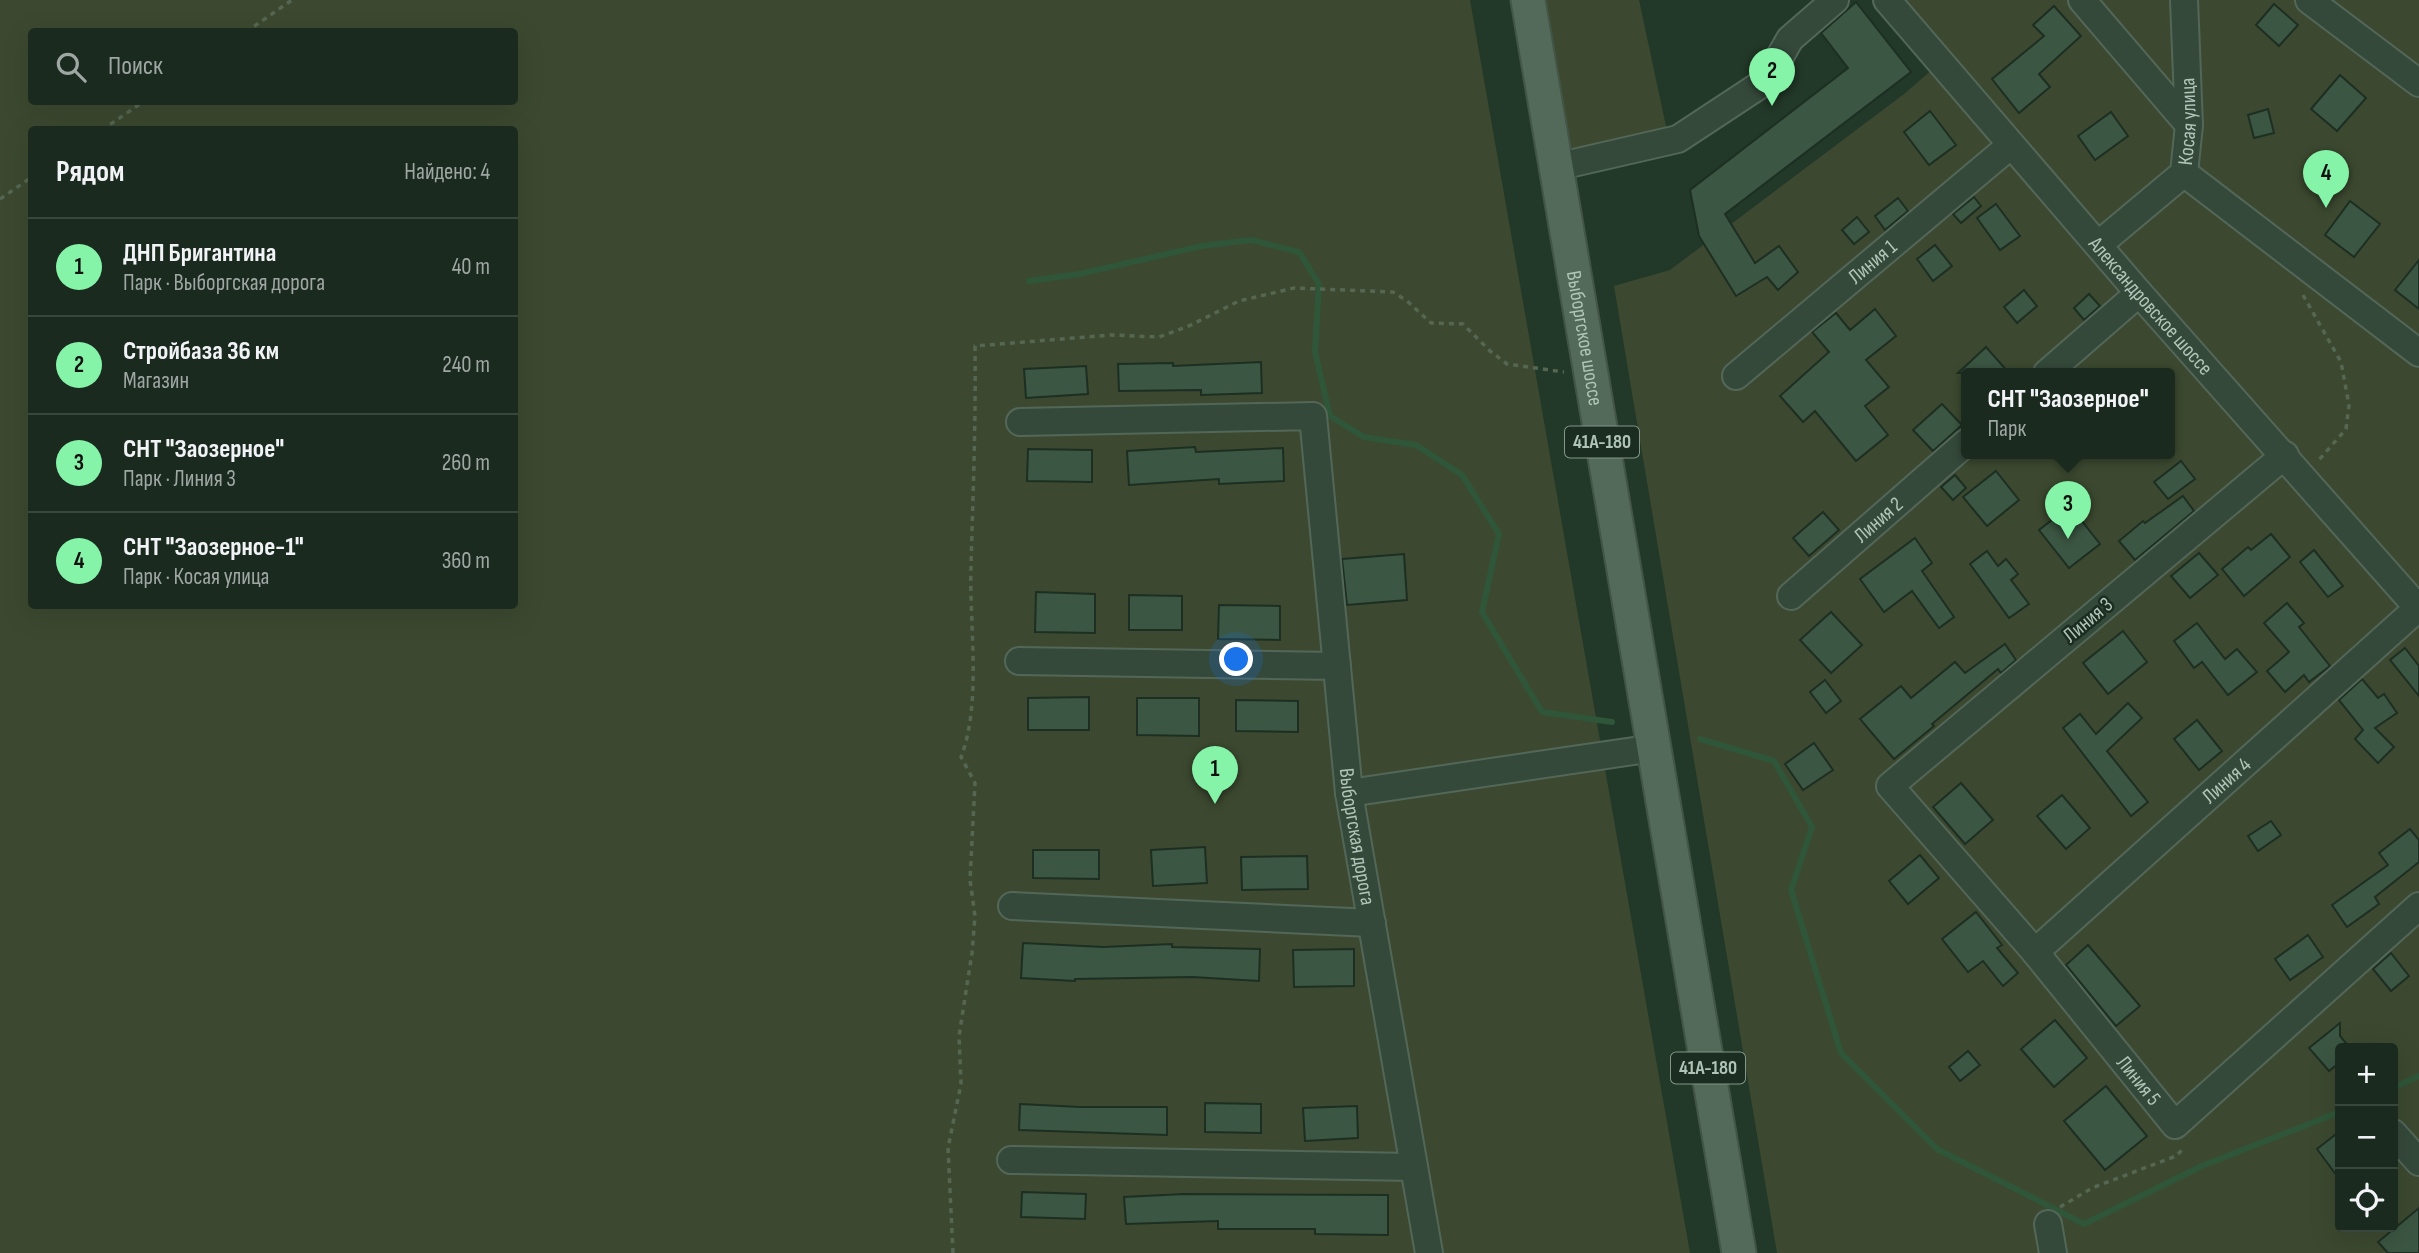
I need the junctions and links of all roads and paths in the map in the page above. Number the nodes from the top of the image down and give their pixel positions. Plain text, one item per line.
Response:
1 (292, 0) edge
2 (1528, 0) edge
3 (1835, 0) edge
4 (1887, 0) edge
5 (2082, 0) edge
6 (2184, 0) edge
7 (2309, 0) edge
8 (252, 28) edge
9 (2419, 83) edge
10 (139, 105) edge
11 (2189, 125) junction
12 (108, 126) edge
13 (2011, 145) junction
14 (1556, 167) junction
15 (2183, 173) junction
16 (28, 180) edge
17 (0, 199) edge
18 (2098, 245) junction
19 (2297, 258) junction
20 (2139, 293) junction
21 (2419, 353) edge
22 (2053, 368) edge
23 (1591, 373) junction
24 (1736, 376) dead end
25 (1020, 422) dead end
26 (1961, 447) edge
27 (2332, 447) dead end
28 (2285, 455) junction
29 (1791, 596) dead end
30 (2418, 609) edge
31 (1019, 662) dead end
32 (1337, 666) junction
33 (1654, 748) junction
34 (1891, 786) joint
35 (1349, 793) junction
36 (1012, 906) dead end
37 (2419, 906) edge
38 (1372, 923) junction
39 (2035, 952) junction
40 (2175, 1125) junction
41 (2398, 1139) edge
42 (1011, 1160) dead end
43 (2419, 1162) edge
44 (1414, 1167) junction
45 (2056, 1214) joint
46 (953, 1253) edge
47 (1429, 1253) edge
48 (1739, 1253) edge
49 (2053, 1253) edge

1 - 8 path
2 - 14 main road, Выборгское шоссе / 41А-180
3 - 14 street
4 - 13 street, Александровское шоссе
5 - 11 street
6 - 11 street, Косая улица
7 - 9 street
10 - 12 path
11 - 15 street, Косая улица
13 - 18 street, Александровское шоссе
13 - 24 street, Линия 1
14 - 23 main road, Выборгское шоссе / 41А-180
15 - 18 street, Косая улица
15 - 19 street
16 - 17 path
18 - 20 street, Александровское шоссе
19 - 21 street
19 - 27 path
20 - 22 street
20 - 28 street, Александровское шоссе
23 - 33 main road, Выборгское шоссе / 41А-180
23 - 46 path
25 - 32 street, Выборгская дорога
26 - 29 street, Линия 2
28 - 30 street, Александровское шоссе
28 - 34 street, Линия 3
30 - 39 street, Линия 4
31 - 32 street
32 - 35 street, Выборгская дорога
33 - 35 street
33 - 48 main road, Выборгское шоссе / 41А-180
34 - 39 street, Линия 5
35 - 38 street, Выборгская дорога
36 - 38 street
37 - 40 street, Линия 5
38 - 44 street, Выборгская дорога
39 - 40 street, Линия 5
40 - 45 path
41 - 43 street
42 - 44 street
44 - 47 street, Выборгская дорога
45 - 49 street

